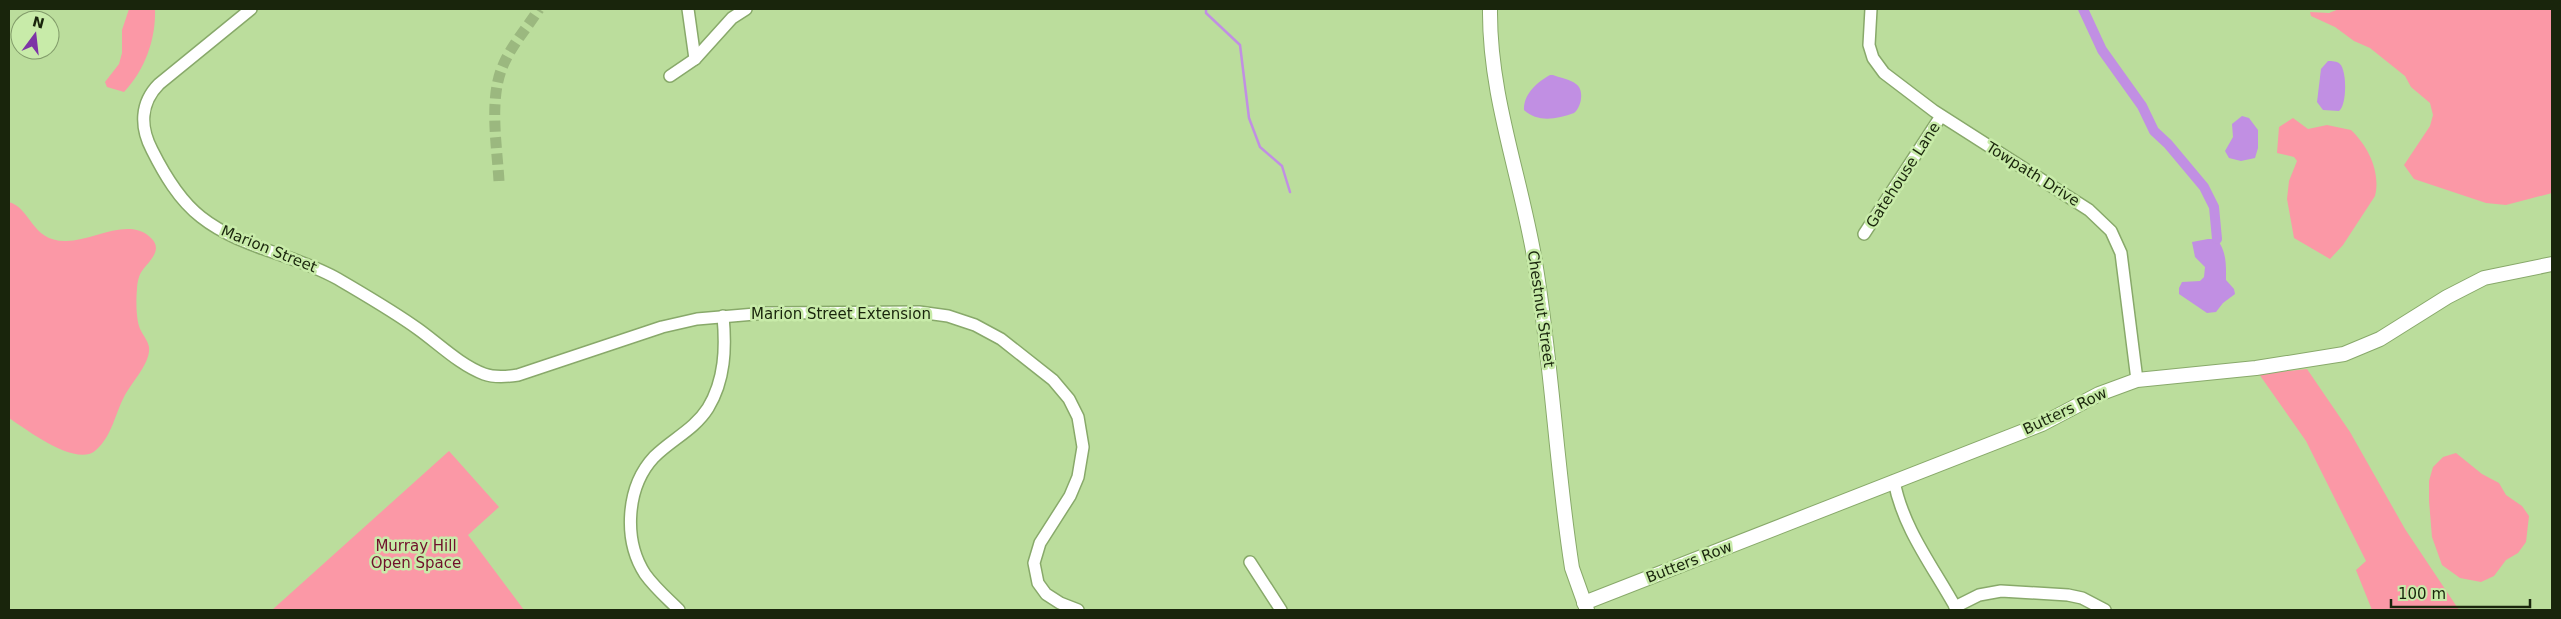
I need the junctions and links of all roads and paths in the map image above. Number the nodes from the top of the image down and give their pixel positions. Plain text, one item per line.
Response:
1 (251, 9) edge
2 (688, 9) edge
3 (746, 9) edge
4 (1490, 9) edge
5 (1871, 9) edge
6 (695, 59) junction
7 (670, 76) dead end
8 (1942, 116) junction
9 (1864, 234) dead end
10 (2552, 264) edge
11 (723, 316) junction
12 (494, 376) joint
13 (2137, 380) junction
14 (1894, 482) junction
15 (1250, 562) dead end
16 (1586, 607) edge
17 (1956, 608) edge
18 (679, 610) edge
19 (1078, 610) edge
20 (1281, 610) edge
21 (2105, 610) edge

1 - 12 street, Marion Street
2 - 6 street
3 - 6 street
4 - 16 street, Chestnut Street
5 - 8 street, Towpath Drive
6 - 7 street
8 - 9 street, Gatehouse Lane
8 - 13 street, Towpath Drive
10 - 13 street, Butters Row
11 - 12 street, Marion Street Extension
11 - 18 street
11 - 19 street, Marion Street Extension
13 - 14 street, Butters Row
14 - 16 street, Butters Row
14 - 17 street
15 - 20 street
17 - 21 street

